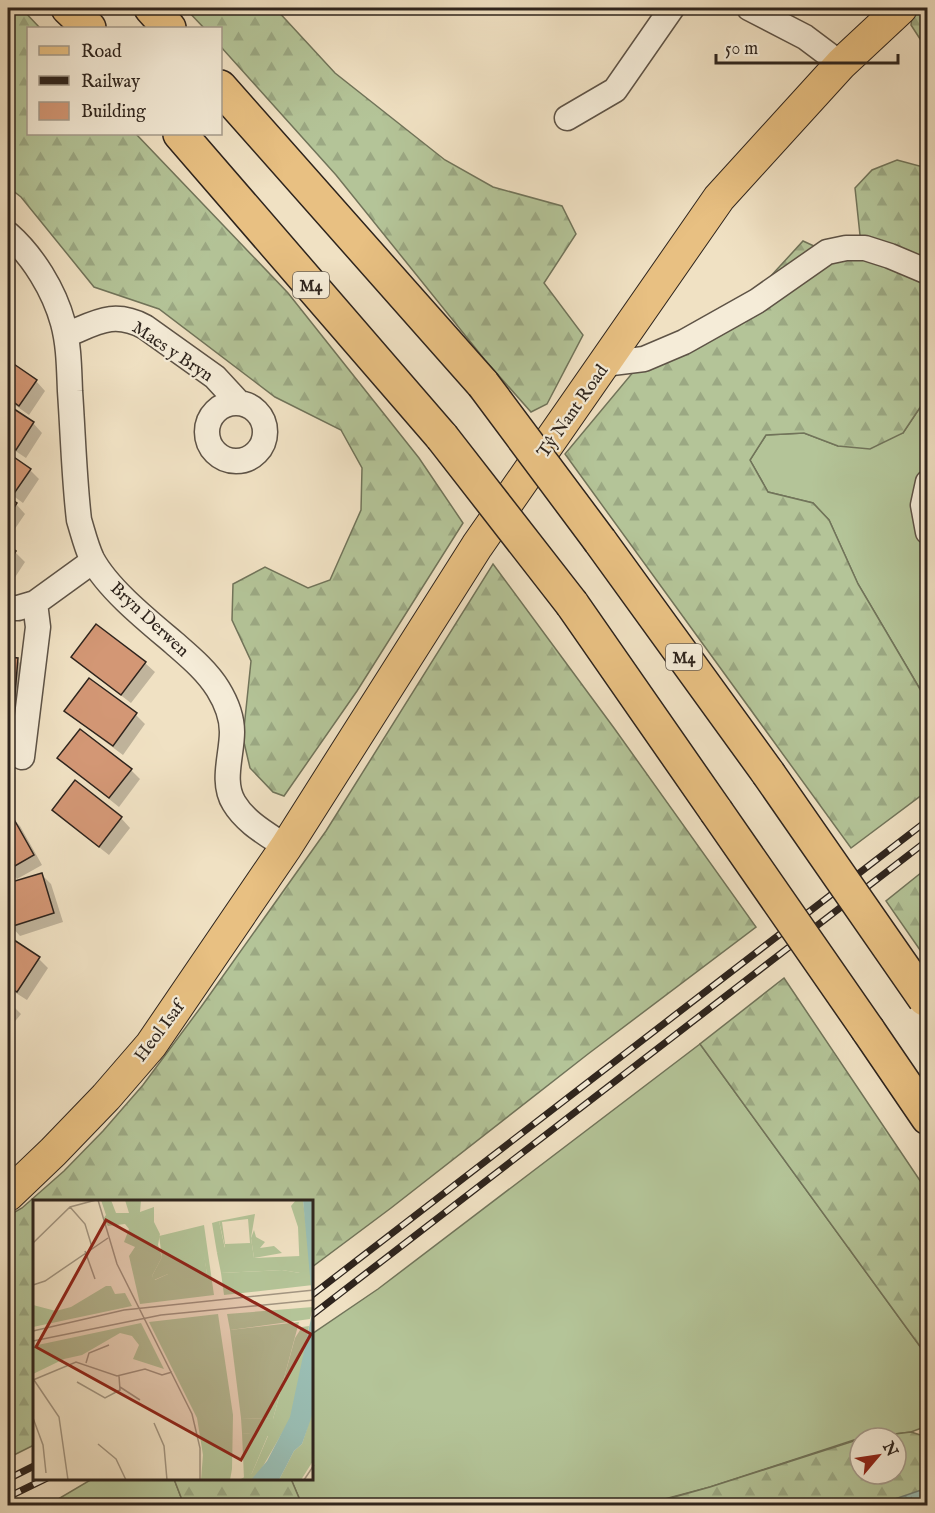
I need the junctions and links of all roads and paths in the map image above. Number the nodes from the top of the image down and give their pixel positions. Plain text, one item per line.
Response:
1 (68, 8) edge
2 (151, 8) edge
3 (672, 8) edge
4 (749, 8) edge
5 (901, 8) edge
6 (88, 27) edge
7 (168, 27) edge
8 (842, 64) junction
9 (222, 89) edge
10 (567, 118) dead end
11 (181, 135) edge
12 (8, 234) edge
13 (927, 272) edge
14 (66, 335) junction
15 (604, 364) junction
16 (239, 403) dead end
17 (927, 482) edge
18 (927, 532) edge
19 (93, 561) junction
20 (35, 603) junction
21 (8, 608) edge
22 (22, 757) dead end
23 (286, 847) junction
24 (926, 1001) edge
25 (927, 1118) edge
26 (8, 1195) edge

1 - 6 highway
2 - 7 highway
3 - 10 street
4 - 8 street
5 - 8 main road, Tŷ Nant Road
8 - 15 main road, Tŷ Nant Road
9 - 24 highway, M4, bridge
11 - 25 highway, M4, bridge
12 - 14 street, Bryn Derwen
13 - 15 street
14 - 16 street, Maes y Bryn
14 - 19 street, Bryn Derwen
15 - 23 main road, Tŷ Nant Road
17 - 18 street
19 - 20 street
19 - 23 street, Bryn Derwen
20 - 21 street
20 - 22 street
23 - 26 main road, Heol Isaf

